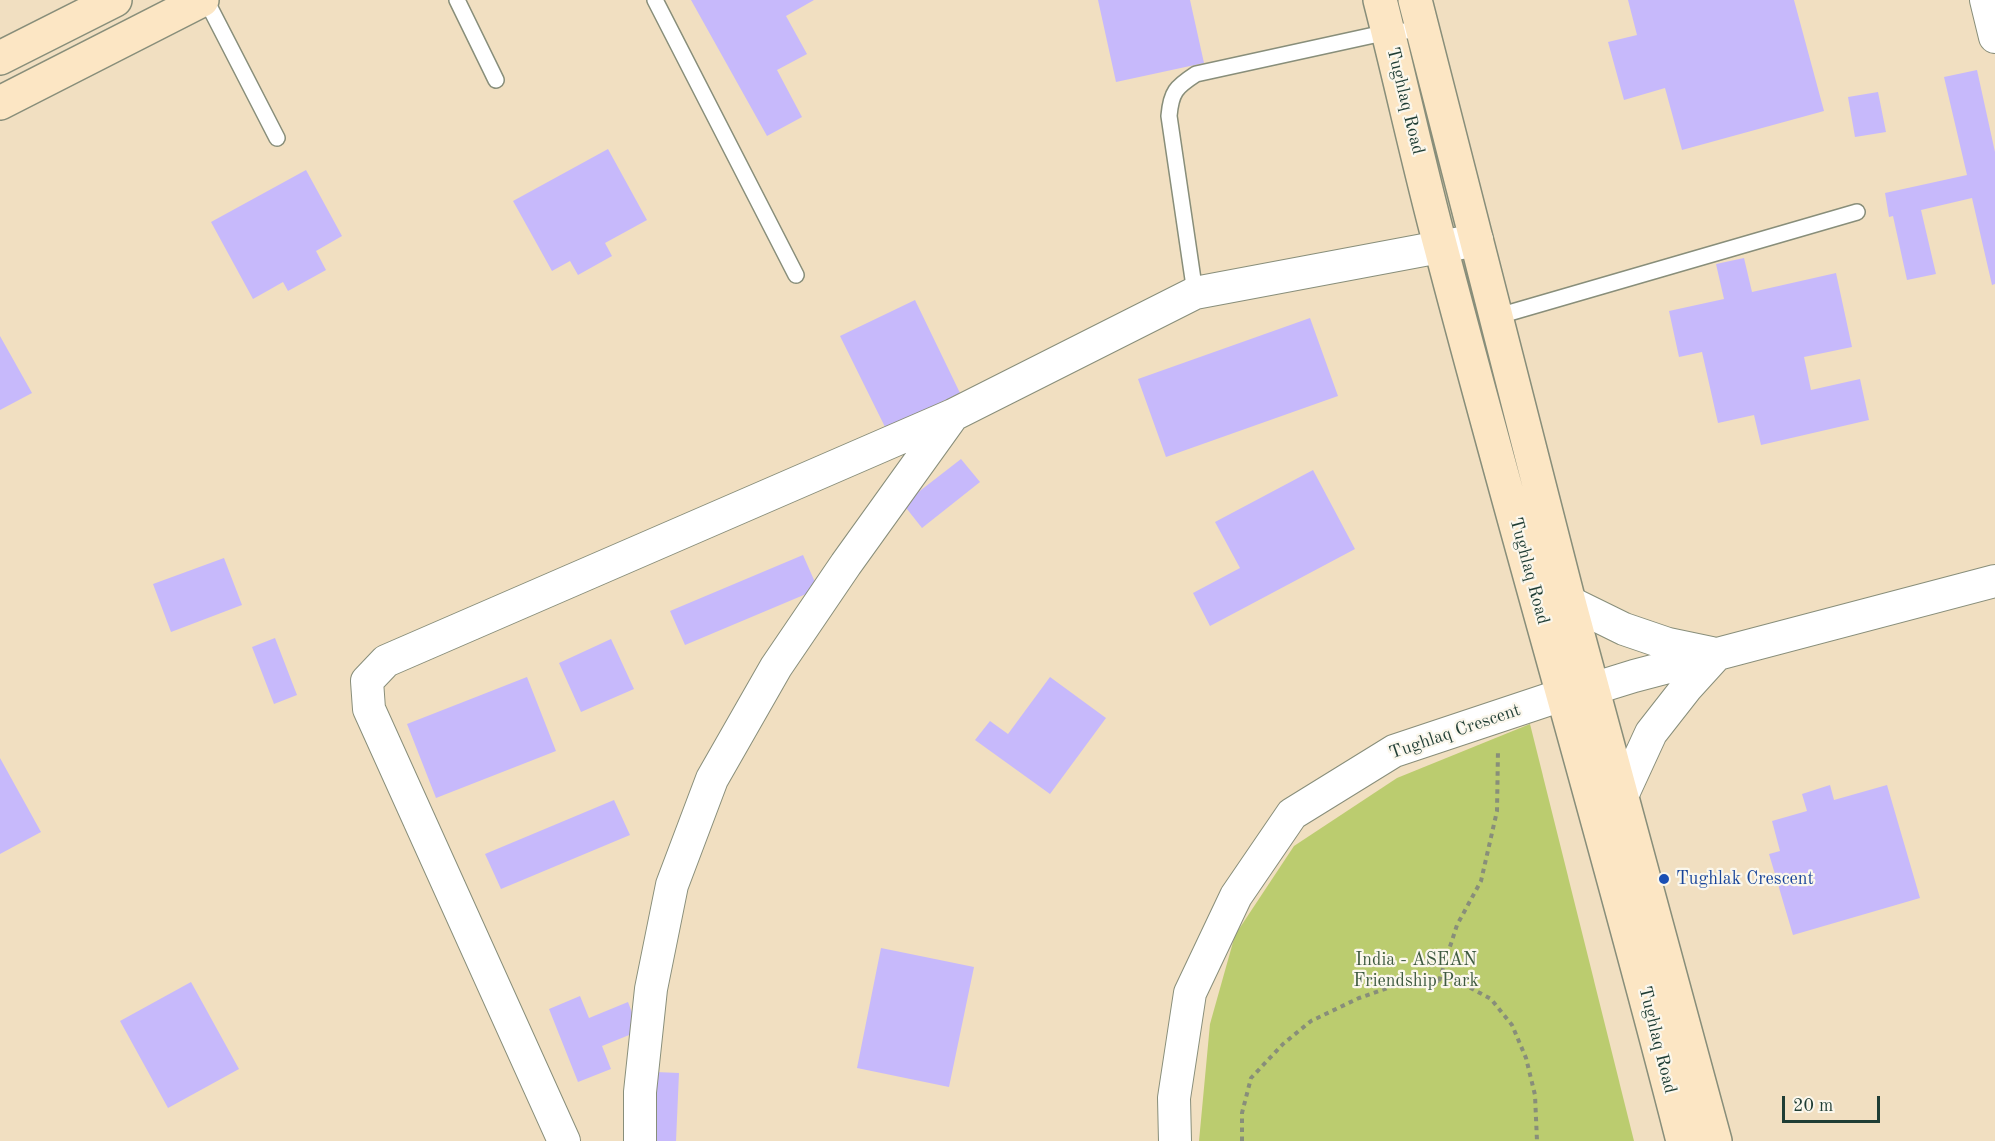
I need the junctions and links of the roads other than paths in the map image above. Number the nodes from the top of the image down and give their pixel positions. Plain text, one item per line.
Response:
1 (115, 0) edge
2 (204, 0) edge
3 (457, 0) edge
4 (655, 0) edge
5 (1380, 0) edge
6 (1986, 0) edge
7 (1418, 15) edge
8 (1388, 32) junction
9 (1995, 37) edge
10 (0, 58) edge
11 (496, 80) dead end
12 (0, 103) edge
13 (277, 138) dead end
14 (1857, 212) dead end
15 (1477, 240) junction
16 (1440, 246) junction
17 (796, 275) dead end
18 (1195, 293) junction
19 (1495, 317) junction
20 (953, 415) junction
21 (1995, 582) edge
22 (1569, 602) junction
23 (1718, 654) junction
24 (1577, 692) junction
25 (1622, 796) junction
26 (564, 1141) edge
27 (640, 1141) edge
28 (1175, 1141) edge
29 (1683, 1141) edge
30 (1715, 1141) edge

1 - 10 main road
2 - 12 main road
2 - 13 lane
3 - 11 lane
4 - 17 lane
5 - 8 main road, Tughlaq Road
6 - 9 street
7 - 8 lane
7 - 15 main road, Tughlaq Road
8 - 16 main road, Tughlaq Road
8 - 18 lane
14 - 19 lane
15 - 16 street
15 - 19 main road, Tughlaq Road
16 - 18 street
16 - 24 main road, Tughlaq Road
18 - 20 street
19 - 22 main road, Tughlaq Road
20 - 26 street
20 - 27 street
21 - 23 street, Tughlaq Crescent
22 - 23 street
22 - 24 main road, Tughlaq Road
23 - 24 street, Tughlaq Crescent
23 - 25 street
24 - 25 main road, Tughlaq Road
24 - 28 street, Tughlaq Crescent
24 - 29 main road, Tughlaq Road
25 - 30 main road, Tughlaq Road

